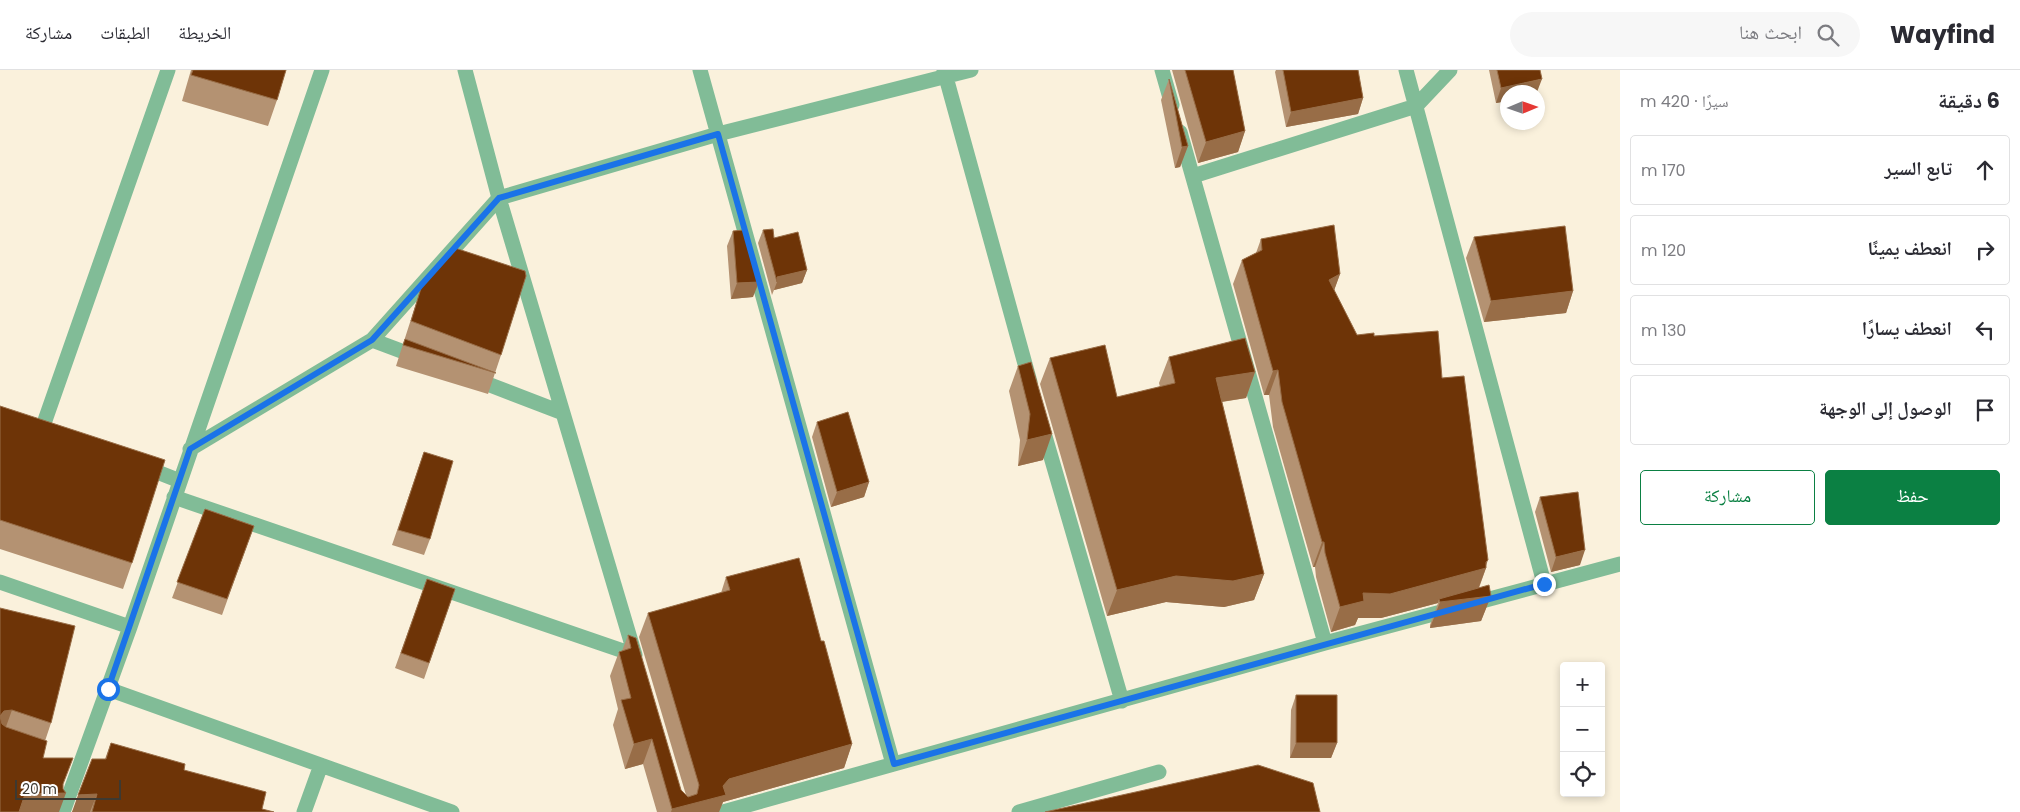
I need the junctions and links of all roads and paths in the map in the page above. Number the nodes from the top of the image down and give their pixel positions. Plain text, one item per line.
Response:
1 (168, 70) edge
2 (322, 70) edge
3 (466, 70) edge
4 (700, 70) edge
5 (971, 70) edge
6 (1162, 70) edge
7 (1406, 70) edge
8 (1450, 70) edge
9 (945, 73) edge
10 (1416, 106) junction
11 (718, 134) junction
12 (1193, 176) junction
13 (499, 198) junction
14 (372, 340) junction
15 (436, 364) edge
16 (454, 372) edge
17 (1034, 397) edge
18 (563, 413) junction
19 (1039, 416) edge
20 (26, 422) edge
21 (190, 449) junction
22 (125, 460) edge
23 (180, 481) junction
24 (174, 497) junction
25 (1620, 564) edge
26 (0, 582) edge
27 (1544, 584) junction
28 (130, 627) junction
29 (1326, 643) junction
30 (635, 655) junction
31 (640, 673) edge
32 (108, 689) junction
33 (1122, 702) junction
34 (894, 764) junction
35 (61, 765) edge
36 (321, 765) junction
37 (79, 771) junction
38 (1159, 772) dead end
39 (63, 812) edge
40 (304, 812) edge
41 (452, 812) edge
42 (723, 812) edge
43 (1019, 812) edge

1 - 20 street
2 - 21 street
3 - 13 street
4 - 11 street
5 - 9 street
6 - 12 street
7 - 10 street
8 - 10 street
9 - 11 street
9 - 17 street
10 - 12 street
10 - 27 street
11 - 13 street
11 - 34 street
12 - 29 street
13 - 14 street
13 - 18 street
14 - 15 street
14 - 21 street
16 - 18 street
18 - 30 street
19 - 33 street
21 - 23 street
22 - 23 street
23 - 24 street
24 - 28 street
24 - 30 street
25 - 27 street
26 - 28 street
27 - 29 street
28 - 32 street
29 - 33 street
30 - 31 street
32 - 36 street
32 - 37 street
33 - 34 street
34 - 42 street
35 - 37 street
36 - 40 street
36 - 41 street
37 - 39 street
38 - 43 street

